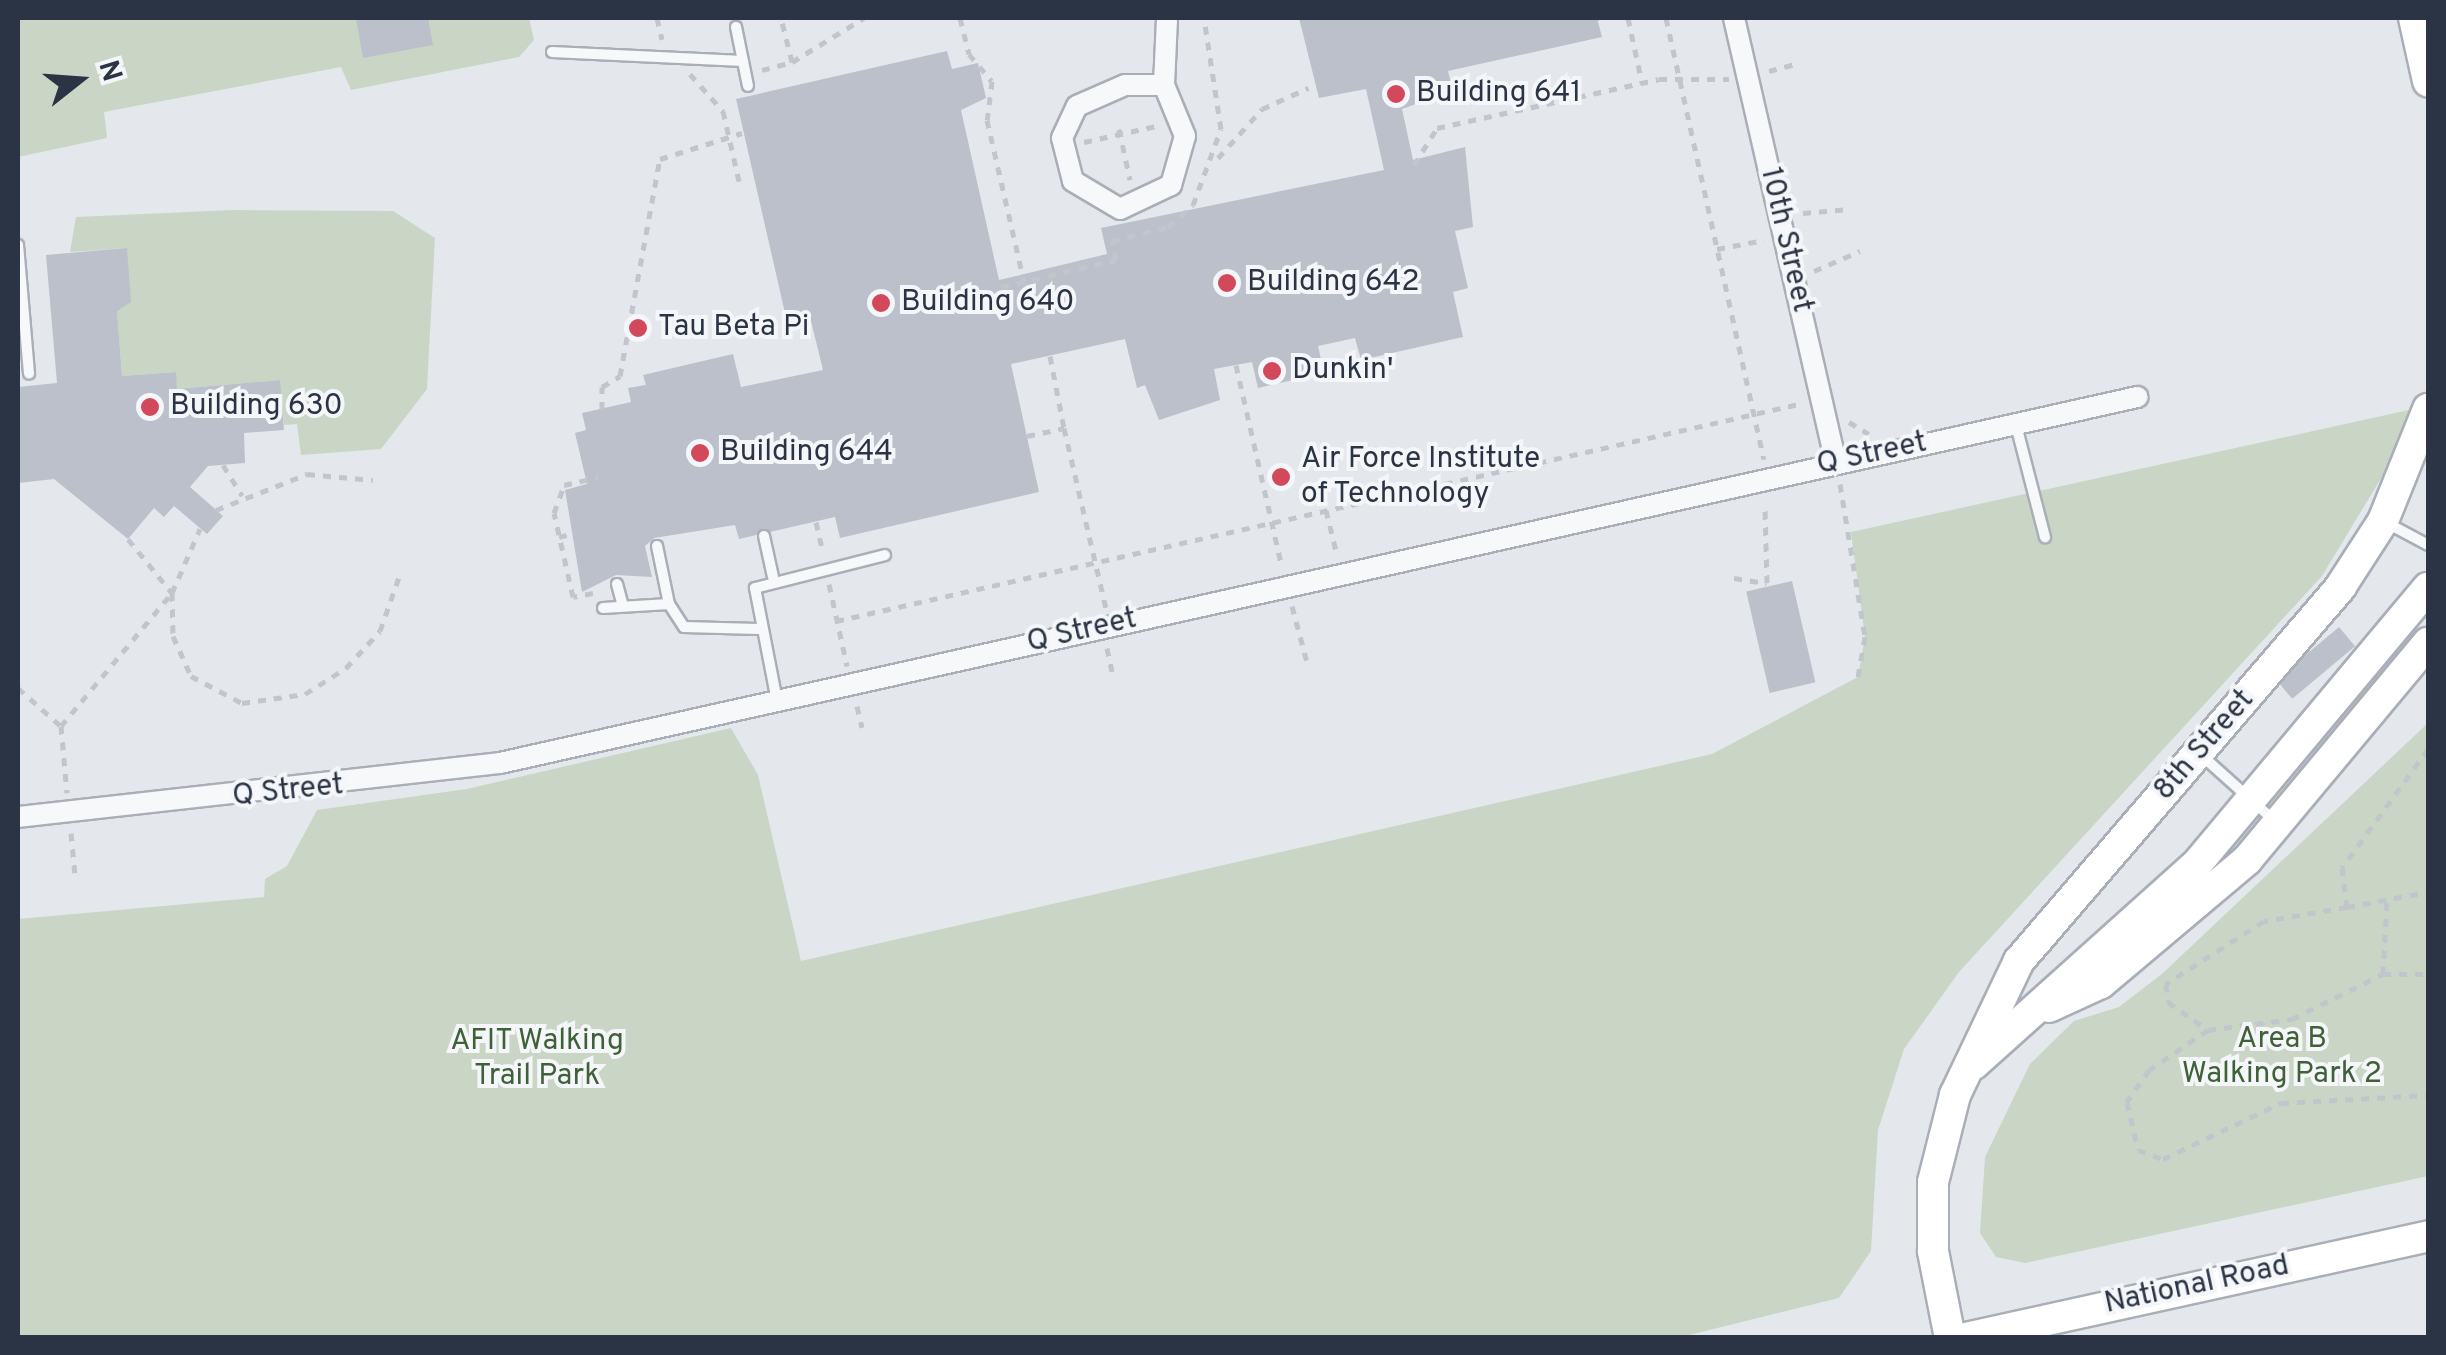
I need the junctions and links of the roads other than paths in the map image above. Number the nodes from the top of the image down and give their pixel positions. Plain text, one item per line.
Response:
1 (1168, 18) edge
2 (1734, 18) edge
3 (2414, 18) edge
4 (736, 27) dead end
5 (552, 52) dead end
6 (742, 61) junction
7 (747, 80) road end
8 (2428, 81) edge
9 (1164, 84) junction
10 (18, 245) edge
11 (30, 374) dead end
12 (2138, 397) dead end
13 (2428, 409) edge
14 (2016, 424) junction
15 (1836, 463) junction
16 (2383, 521) junction
17 (764, 536) dead end
18 (2044, 537) dead end
19 (2428, 545) edge
20 (656, 546) dead end
21 (885, 555) dead end
22 (2428, 576) edge
23 (773, 577) junction
24 (616, 584) dead end
25 (2428, 588) edge
26 (622, 603) junction
27 (669, 604) junction
28 (603, 608) dead end
29 (2428, 615) edge
30 (758, 629) junction
31 (2428, 643) edge
32 (777, 701) junction
33 (2199, 753) junction
34 (2260, 808) junction
35 (18, 817) edge
36 (2028, 1016) junction
37 (1964, 1073) junction
38 (2428, 1236) edge
39 (1950, 1338) edge
40 (1966, 1338) edge

1 - 9 street
2 - 15 street, 10th Street
3 - 8 street
4 - 6 lane
5 - 6 lane
6 - 7 lane
9 - 9 street
10 - 11 lane
12 - 14 street, Q Street
13 - 16 street, 8th Street
14 - 15 street, Q Street
14 - 18 lane
15 - 32 street, Q Street
16 - 19 lane
16 - 33 street, 8th Street
17 - 23 lane
20 - 27 lane
21 - 23 lane
22 - 34 street
23 - 30 lane
24 - 26 lane
25 - 34 street
26 - 27 lane
26 - 28 lane
27 - 30 lane
29 - 34 street
30 - 32 lane
31 - 34 street
32 - 35 street, Q Street
33 - 34 lane
33 - 37 street, 8th Street
34 - 36 street
34 - 36 street
36 - 37 street
37 - 39 street, 8th Street
38 - 40 street, National Road

